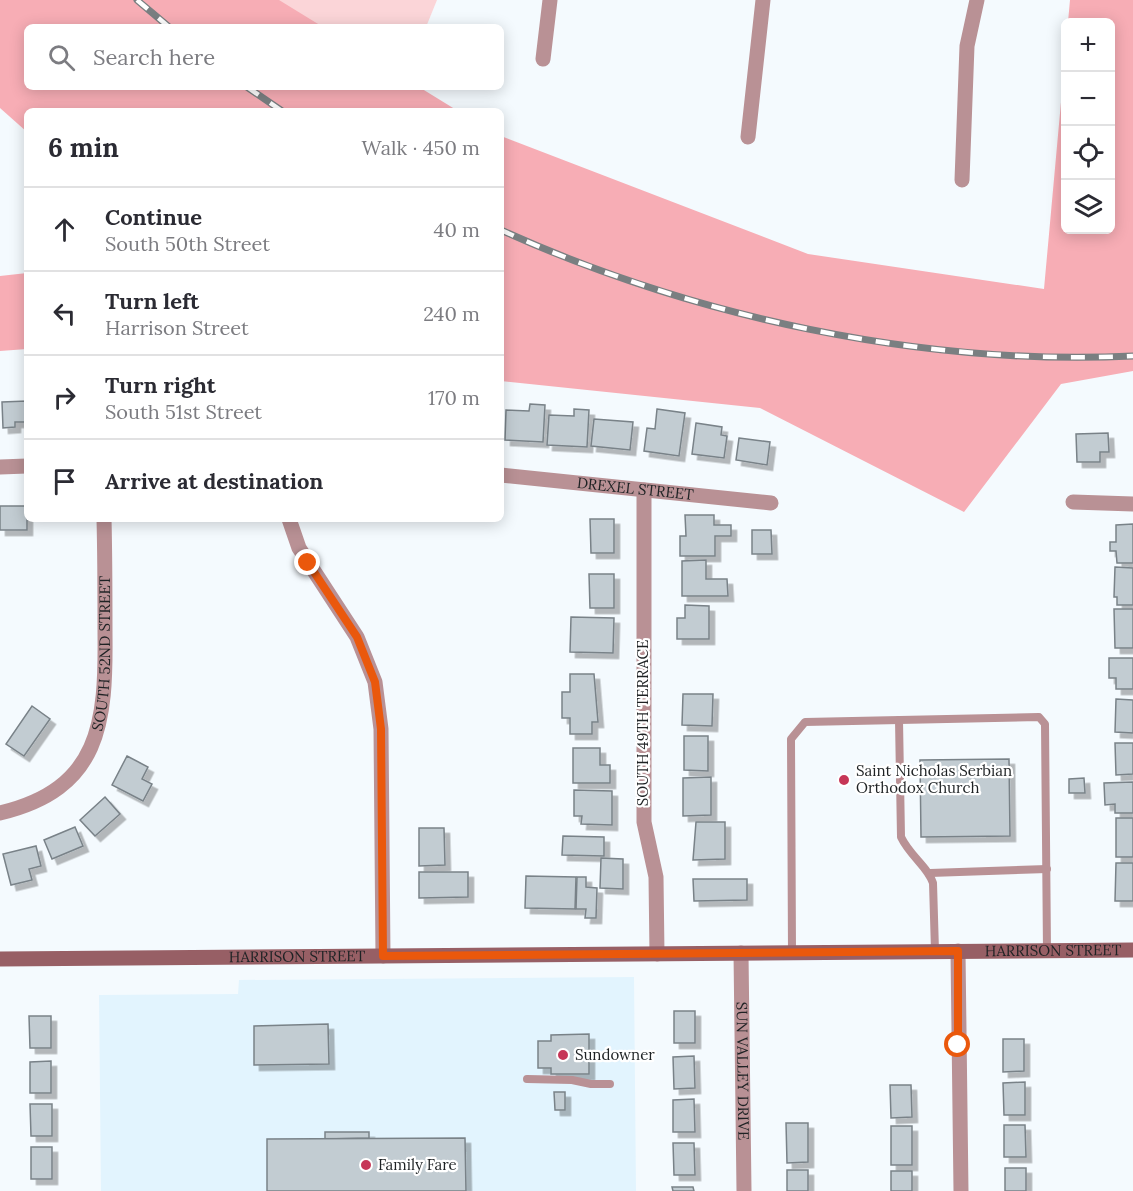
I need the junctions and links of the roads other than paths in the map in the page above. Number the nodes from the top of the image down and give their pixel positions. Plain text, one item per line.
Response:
1 (550, 0) edge
2 (763, 0) edge
3 (977, 0) edge
4 (543, 59) dead end
5 (748, 137) dead end
6 (962, 180) dead end
7 (24, 466) edge
8 (0, 467) edge
9 (504, 475) edge
10 (644, 490) junction
11 (1073, 502) dead end
12 (771, 503) dead end
13 (1133, 504) edge
14 (104, 522) edge
15 (290, 522) edge
16 (899, 720) junction
17 (0, 813) edge
18 (1047, 869) junction
19 (930, 873) junction
20 (1133, 950) edge
21 (935, 951) junction
22 (958, 951) junction
23 (1047, 951) junction
24 (741, 953) junction
25 (792, 953) junction
26 (657, 954) junction
27 (383, 956) junction
28 (0, 959) edge
29 (527, 1079) dead end
30 (610, 1084) dead end
31 (744, 1191) edge
32 (961, 1191) edge

1 - 4 street
2 - 5 street
3 - 6 street
7 - 8 street
9 - 10 street, DREXEL STREET
10 - 12 street, DREXEL STREET
10 - 26 street, SOUTH 49TH TERRACE
11 - 13 street
14 - 17 street, SOUTH 52ND STREET
15 - 27 street
16 - 18 lane
16 - 19 lane
16 - 25 lane
18 - 19 lane
18 - 23 lane
19 - 21 lane
20 - 23 main road, HARRISON STREET
21 - 22 main road, HARRISON STREET
21 - 25 main road, HARRISON STREET
22 - 23 main road, HARRISON STREET
22 - 32 street
24 - 25 main road, HARRISON STREET
24 - 26 main road, HARRISON STREET
24 - 31 street, SUN VALLEY DRIVE
26 - 27 main road, HARRISON STREET
27 - 28 main road, HARRISON STREET
29 - 30 lane

